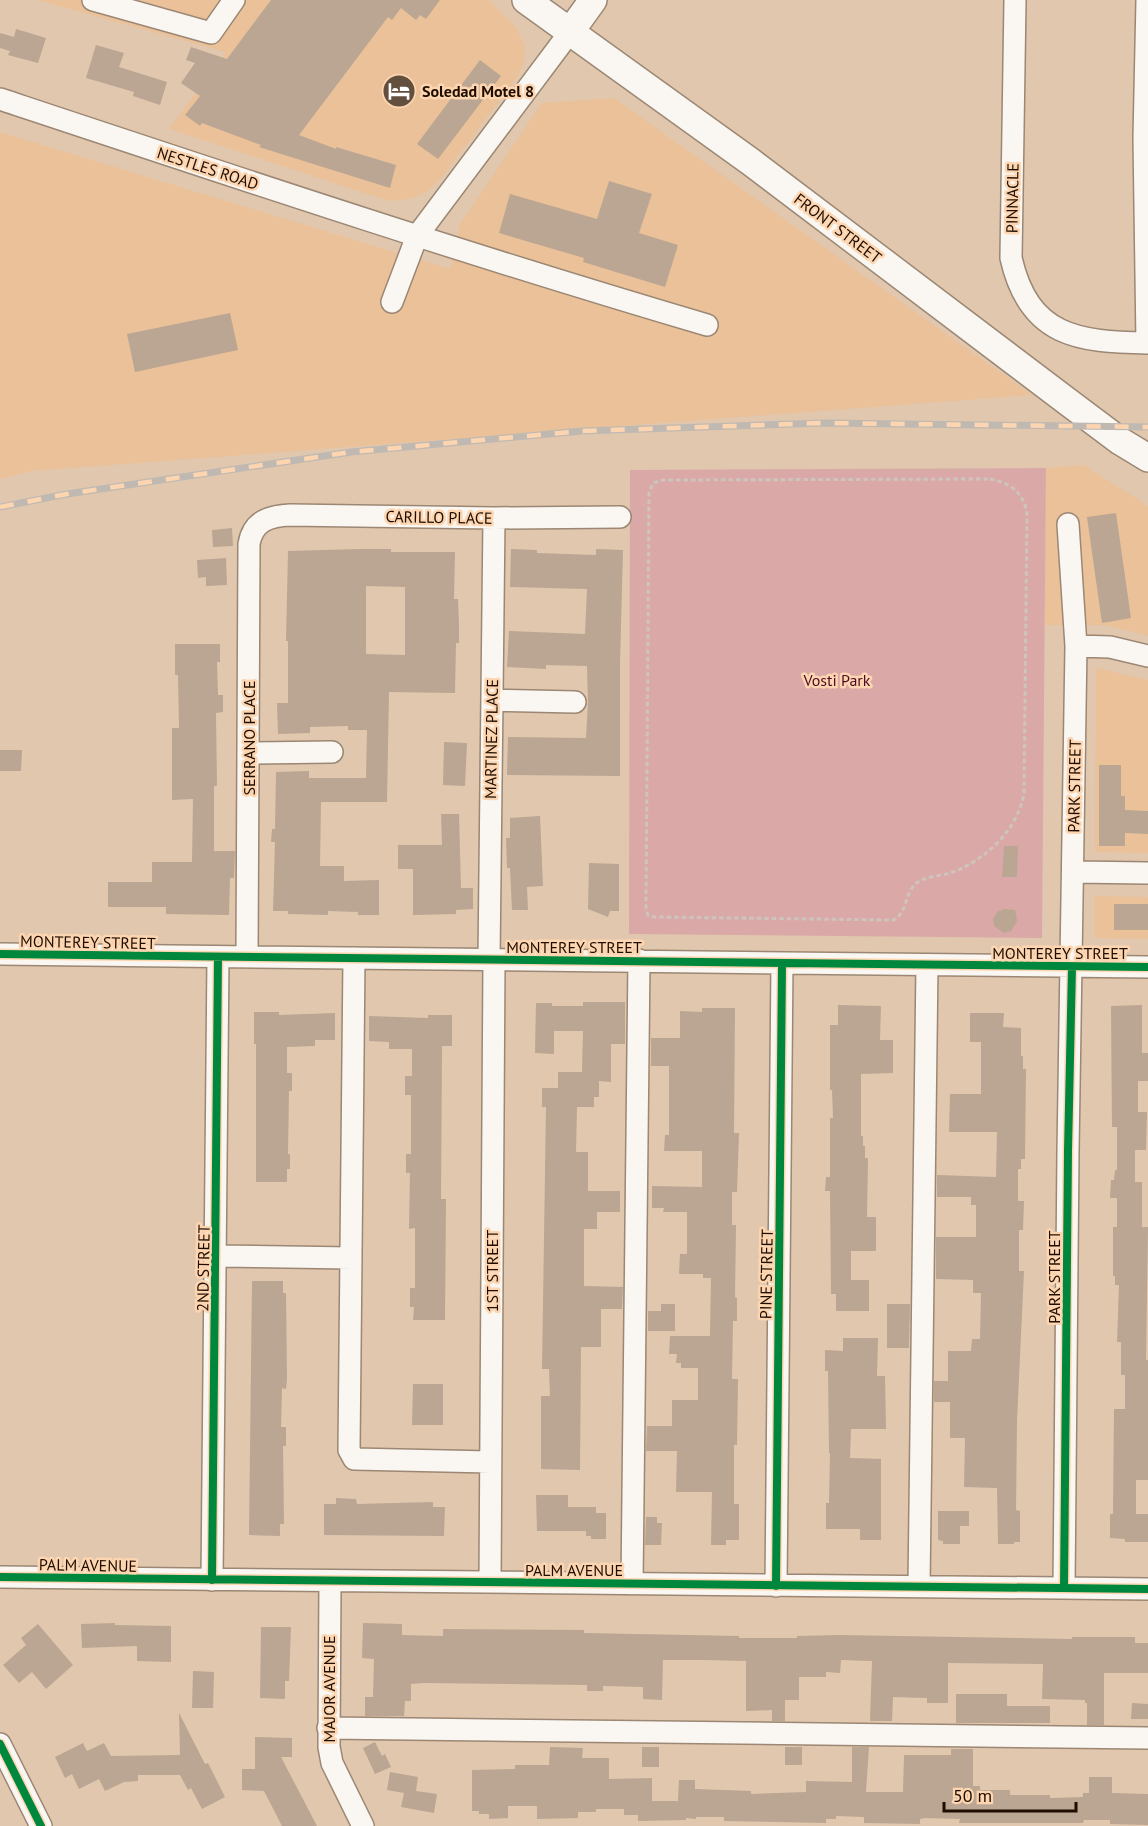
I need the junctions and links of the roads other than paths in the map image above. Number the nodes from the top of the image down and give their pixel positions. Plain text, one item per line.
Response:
1 (93, 0) edge
2 (234, 0) edge
3 (526, 0) edge
4 (593, 0) edge
5 (1015, 0) edge
6 (1147, 0) edge
7 (570, 32) junction
8 (0, 99) edge
9 (417, 236) junction
10 (392, 302) dead end
11 (707, 325) dead end
12 (1148, 343) edge
13 (1148, 458) edge
14 (620, 517) dead end
15 (494, 518) junction
16 (259, 523) joint
17 (1068, 524) dead end
18 (1076, 646) junction
19 (1148, 656) edge
20 (492, 700) junction
21 (575, 702) dead end
22 (332, 752) dead end
23 (249, 753) junction
24 (1072, 872) junction
25 (1148, 873) edge
26 (0, 954) edge
27 (218, 957) junction
28 (247, 957) junction
29 (354, 958) junction
30 (492, 960) junction
31 (639, 960) junction
32 (782, 964) junction
33 (927, 964) junction
34 (1072, 967) junction
35 (1148, 967) edge
36 (217, 1256) junction
37 (351, 1258) junction
38 (490, 1462) junction
39 (0, 1577) edge
40 (212, 1580) junction
41 (330, 1581) junction
42 (490, 1582) junction
43 (632, 1584) junction
44 (776, 1586) junction
45 (920, 1586) junction
46 (1064, 1588) junction
47 (1148, 1589) edge
48 (328, 1728) junction
49 (1148, 1738) edge
50 (0, 1744) edge
51 (41, 1826) edge
52 (363, 1826) edge

1 - 2 street
3 - 7 main road, FRONT STREET
4 - 7 main road
5 - 12 street, PINNACLE
6 - 12 street
7 - 9 street
7 - 13 main road, FRONT STREET
8 - 9 street, NESTLES ROAD
9 - 10 street
9 - 11 street, NESTLES ROAD
14 - 15 street, CARILLO PLACE
15 - 16 street, CARILLO PLACE
15 - 20 street, MARTINEZ PLACE
16 - 23 street, SERRANO PLACE
17 - 18 street, PARK STREET
18 - 19 street
18 - 24 street, PARK STREET
20 - 21 street
20 - 30 street, MARTINEZ PLACE
22 - 23 street
23 - 28 street, SERRANO PLACE
24 - 25 street
24 - 34 street, PARK STREET
26 - 27 street, MONTEREY STREET
27 - 28 street, MONTEREY STREET
27 - 36 street, 2ND STREET
28 - 29 street, MONTEREY STREET
29 - 30 street, MONTEREY STREET
29 - 37 street
30 - 31 street, MONTEREY STREET
30 - 38 street, 1ST STREET
31 - 32 street, MONTEREY STREET
31 - 43 street
32 - 33 street, MONTEREY STREET
32 - 44 street, PINE STREET
33 - 34 street, MONTEREY STREET
33 - 45 street
34 - 35 street, MONTEREY STREET
34 - 46 street, PARK STREET
36 - 37 street
36 - 40 street, 2ND STREET
37 - 38 street
38 - 42 street, 1ST STREET
39 - 40 street, PALM AVENUE
40 - 41 street, PALM AVENUE
41 - 42 street, PALM AVENUE
41 - 48 street, MAJOR AVENUE
42 - 43 street, PALM AVENUE
43 - 44 street, PALM AVENUE
44 - 45 street, PALM AVENUE
45 - 46 street, PALM AVENUE
46 - 47 street, PALM AVENUE
48 - 49 street
48 - 52 street, MAJOR AVENUE
50 - 51 street

